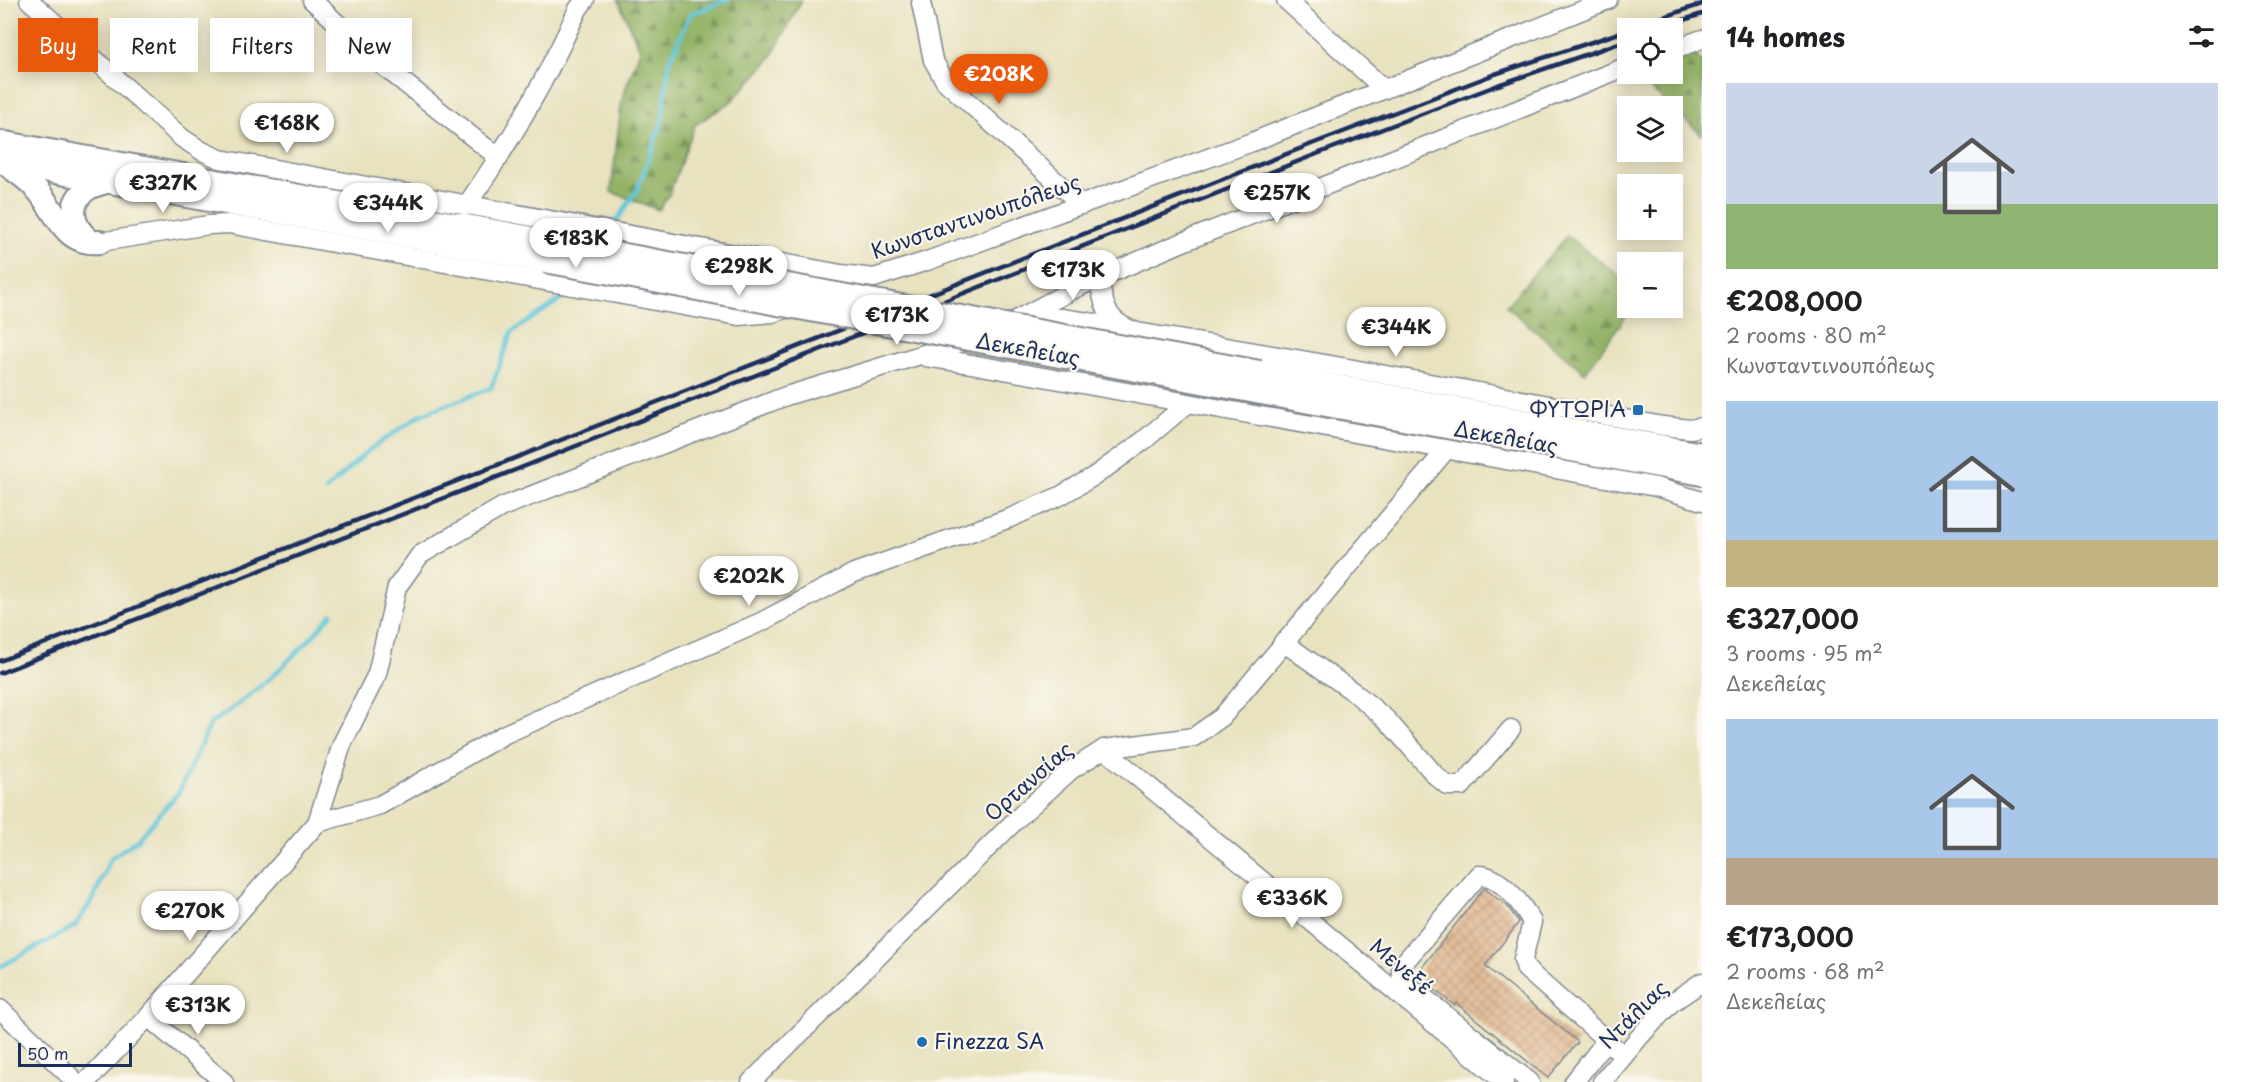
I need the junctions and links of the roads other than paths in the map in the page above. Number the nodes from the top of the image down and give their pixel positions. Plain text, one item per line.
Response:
1 (29, 0) edge
2 (312, 0) edge
3 (585, 0) edge
4 (1286, 0) edge
5 (1602, 1) edge
6 (921, 3) dead end
7 (1702, 39) edge
8 (1683, 46) edge
9 (1617, 70) edge
10 (1384, 89) junction
11 (2, 155) edge
12 (500, 158) junction
13 (109, 181) junction
14 (1082, 205) junction
15 (466, 206) junction
16 (100, 242) junction
17 (546, 261) junction
18 (790, 264) junction
19 (874, 278) junction
20 (1099, 279) junction
21 (804, 305) junction
22 (1020, 318) junction
23 (1122, 327) junction
24 (920, 357) junction
25 (1258, 382) junction
26 (1186, 404) junction
27 (1702, 427) edge
28 (1446, 450) junction
29 (1702, 454) edge
30 (1702, 474) edge
31 (1702, 501) edge
32 (1283, 642) junction
33 (1511, 729) dead end
34 (1104, 749) junction
35 (317, 823) junction
36 (1702, 982) edge
37 (0, 1009) edge
38 (148, 1017) junction
39 (1606, 1041) junction
40 (1623, 1055) junction
41 (76, 1082) edge
42 (86, 1082) edge
43 (224, 1082) edge
44 (751, 1082) edge
45 (1504, 1082) edge
46 (1530, 1082) edge
47 (1574, 1082) edge
48 (1602, 1082) edge

1 - 15 street, Κωνσταντινουπόλεως
2 - 12 street
3 - 12 street
4 - 10 street
5 - 10 street, Κωνσταντινουπόλεως
6 - 14 street
7 - 8 street
9 - 20 street
10 - 14 street, Κωνσταντινουπόλεως
11 - 13 main road, Δεκελείας
11 - 16 main road
11 - 17 main road, Δεκελείας
12 - 15 street
13 - 16 main road
13 - 17 main road, Δεκελείας
14 - 19 street, Κωνσταντινουπόλεως
15 - 18 street, Κωνσταντινουπόλεως
16 - 17 street
17 - 21 street
17 - 25 main road, Δεκελείας, bridge
18 - 19 street, Κωνσταντινουπόλεως
18 - 21 street
19 - 21 street
20 - 22 street
20 - 23 street
22 - 23 street
22 - 24 street
23 - 27 street
24 - 26 street
24 - 35 street
25 - 29 main road, Δεκελείας
25 - 30 main road, Δεκελείας
26 - 28 street
26 - 35 street
28 - 31 street
28 - 32 street, Ορτανσίας
32 - 33 street
32 - 34 street, Ορτανσίας
34 - 44 street, Ορτανσίας
34 - 45 street, Μενεξέ
35 - 38 street
36 - 40 street, Ντάλιας
37 - 41 street
38 - 42 street
38 - 43 street
39 - 40 street
39 - 46 street
39 - 47 street
40 - 48 street, Ντάλιας

